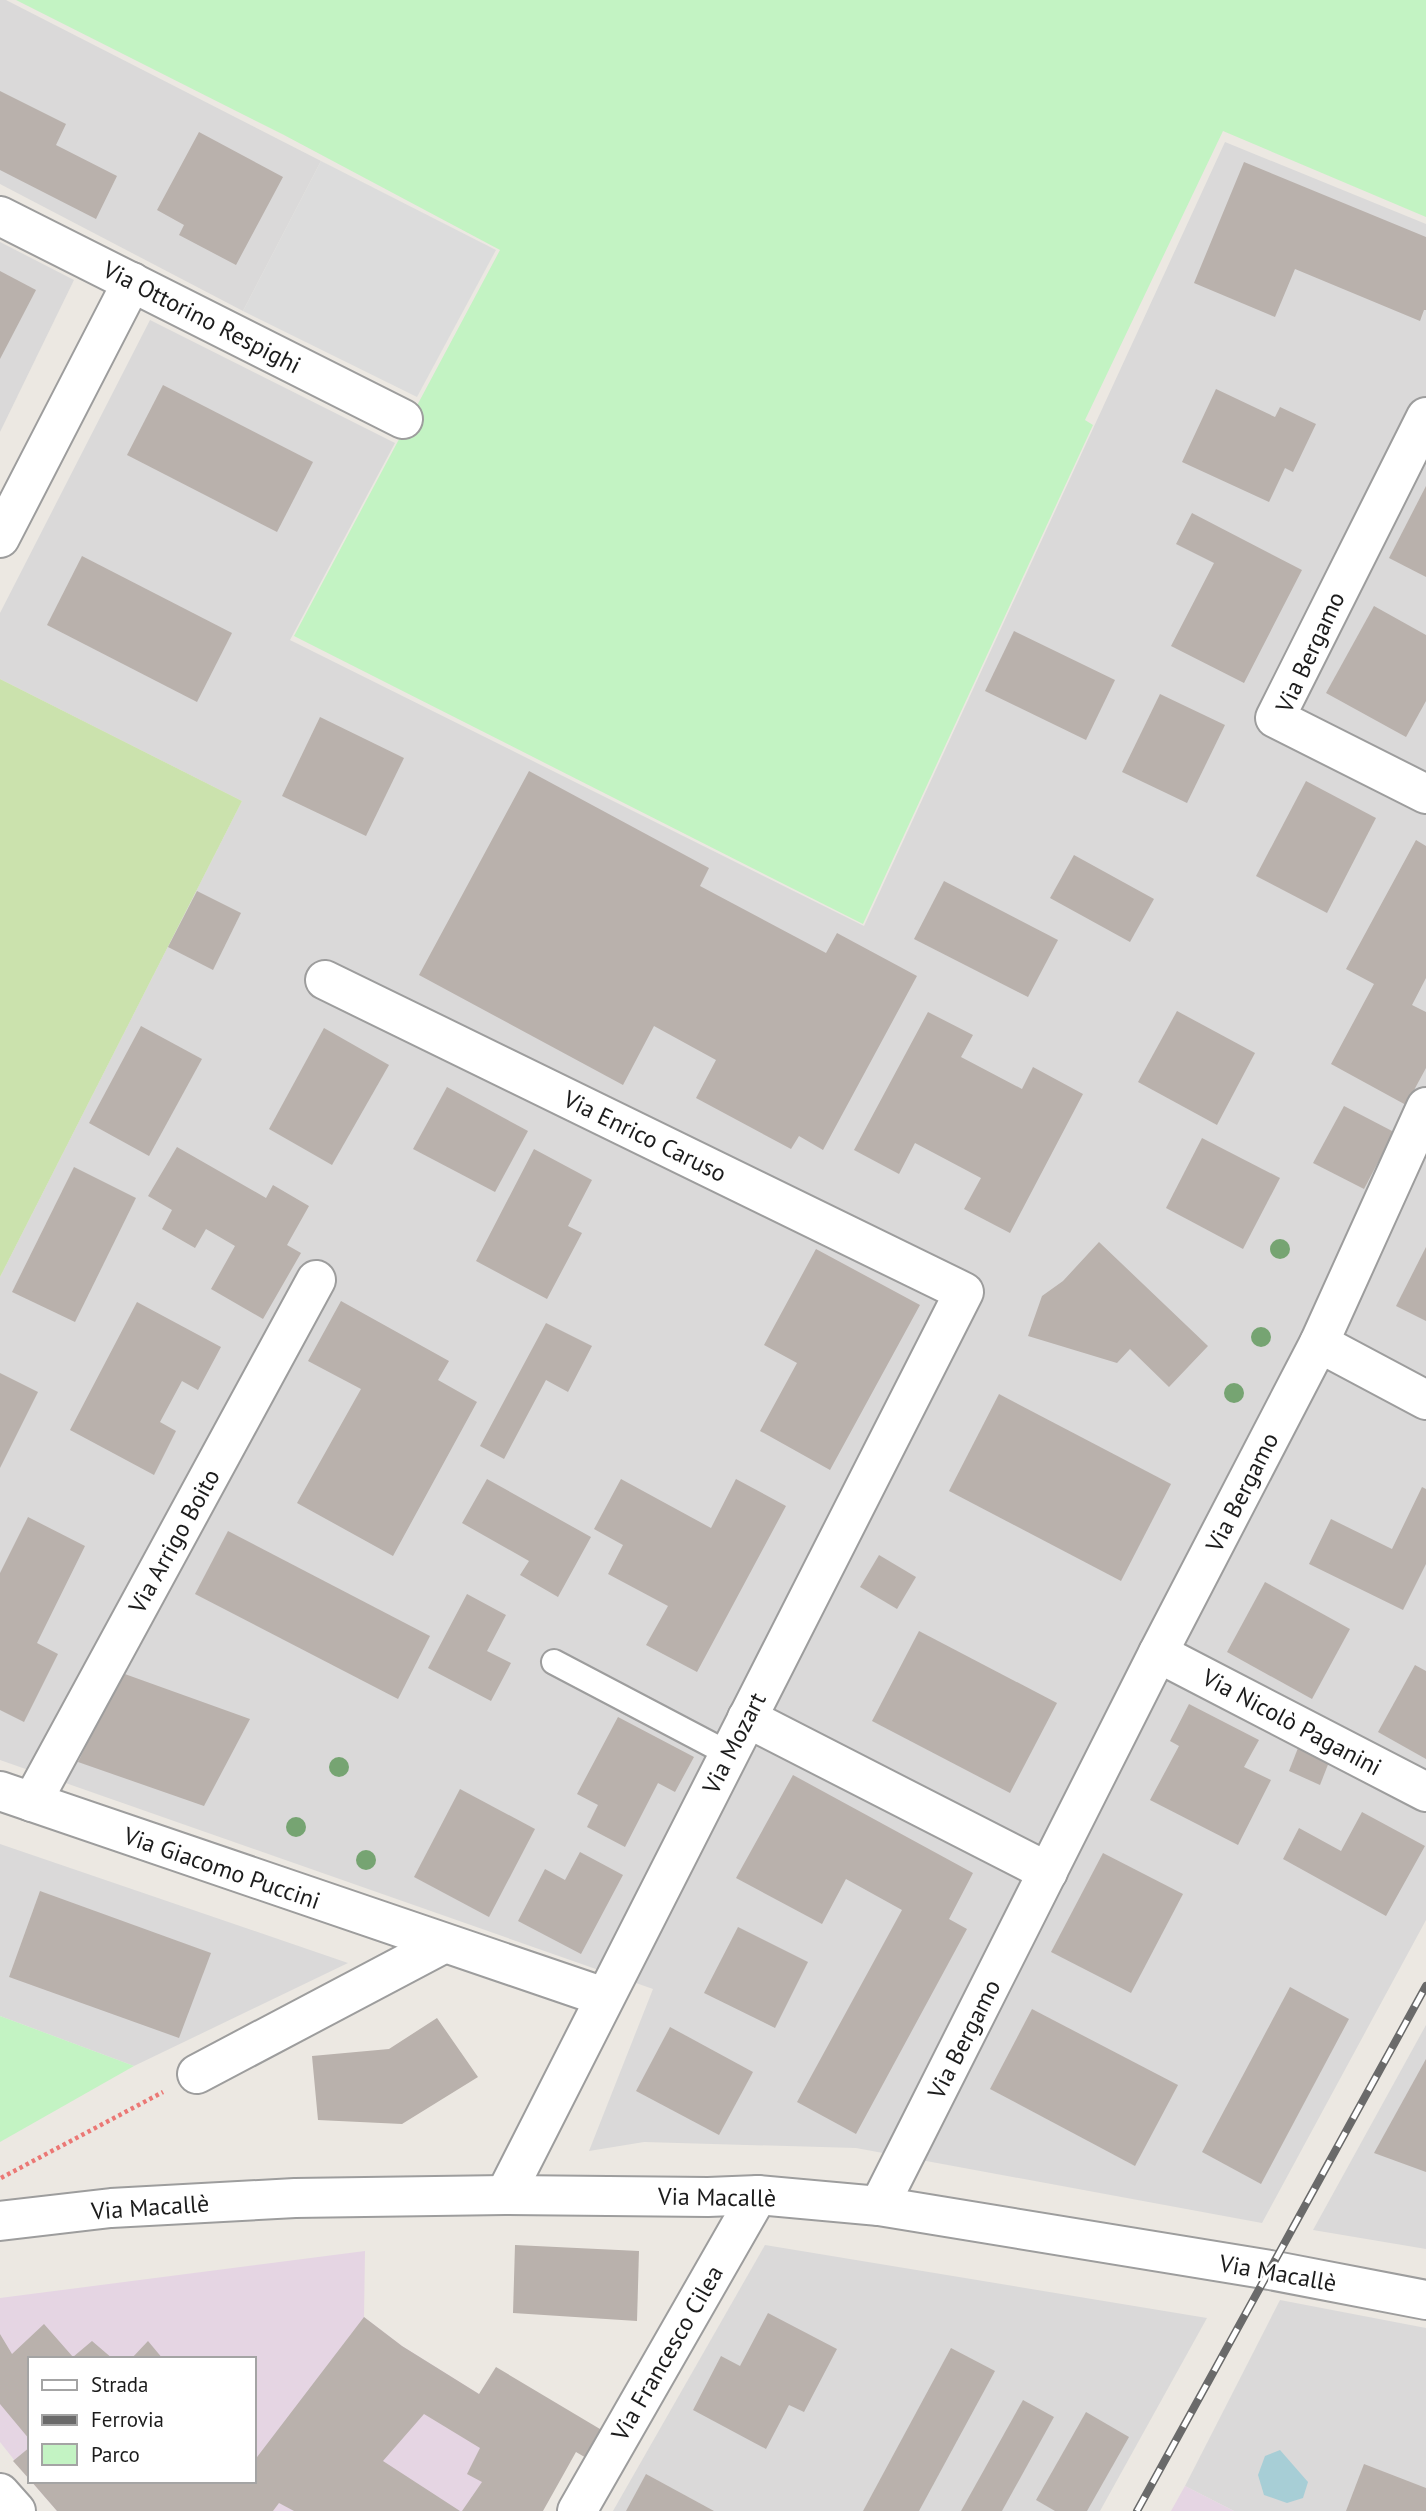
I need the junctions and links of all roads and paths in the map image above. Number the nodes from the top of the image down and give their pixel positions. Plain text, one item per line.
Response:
1 (0, 216) edge
2 (132, 282) junction
3 (403, 419) dead end
4 (1423, 431) edge
5 (0, 538) edge
6 (1426, 794) edge
7 (325, 980) dead end
8 (1426, 1107) edge
9 (316, 1280) dead end
10 (964, 1292) joint
11 (1319, 1343) junction
12 (1426, 1400) edge
13 (1158, 1653) junction
14 (554, 1662) dead end
15 (747, 1718) junction
16 (729, 1754) junction
17 (1426, 1792) edge
18 (16, 1797) edge
19 (1048, 1872) junction
20 (443, 1944) junction
21 (604, 1997) junction
22 (197, 2074) joint
23 (0, 2178) edge
24 (505, 2195) junction
25 (758, 2195) junction
26 (879, 2206) junction
27 (0, 2221) edge
28 (1426, 2300) edge
29 (0, 2493) edge
30 (16, 2511) edge
31 (577, 2511) edge

1 - 2 street, Via Ottorino Respighi
2 - 3 street, Via Ottorino Respighi
2 - 5 street
4 - 6 street, Via Bergamo
7 - 10 street, Via Enrico Caruso
8 - 11 street, Via Bergamo
9 - 18 street, Via Arrigo Boito
10 - 15 street, Via Mozart
11 - 12 street
11 - 13 street, Via Bergamo
13 - 17 street, Via Nicolò Paganini
13 - 19 street, Via Bergamo
14 - 16 lane
15 - 16 street, Via Mozart
15 - 19 street
16 - 21 street, Via Mozart
18 - 20 street, Via Giacomo Puccini
19 - 26 street, Via Bergamo
20 - 21 street, Via Giacomo Puccini
20 - 22 street
21 - 24 street, Via Mozart
22 - 23 path
24 - 25 street, Via Macallè
24 - 27 street, Via Macallè
25 - 26 street, Via Macallè
25 - 31 street, Via Francesco Cilea
26 - 28 street, Via Macallè
29 - 30 street

